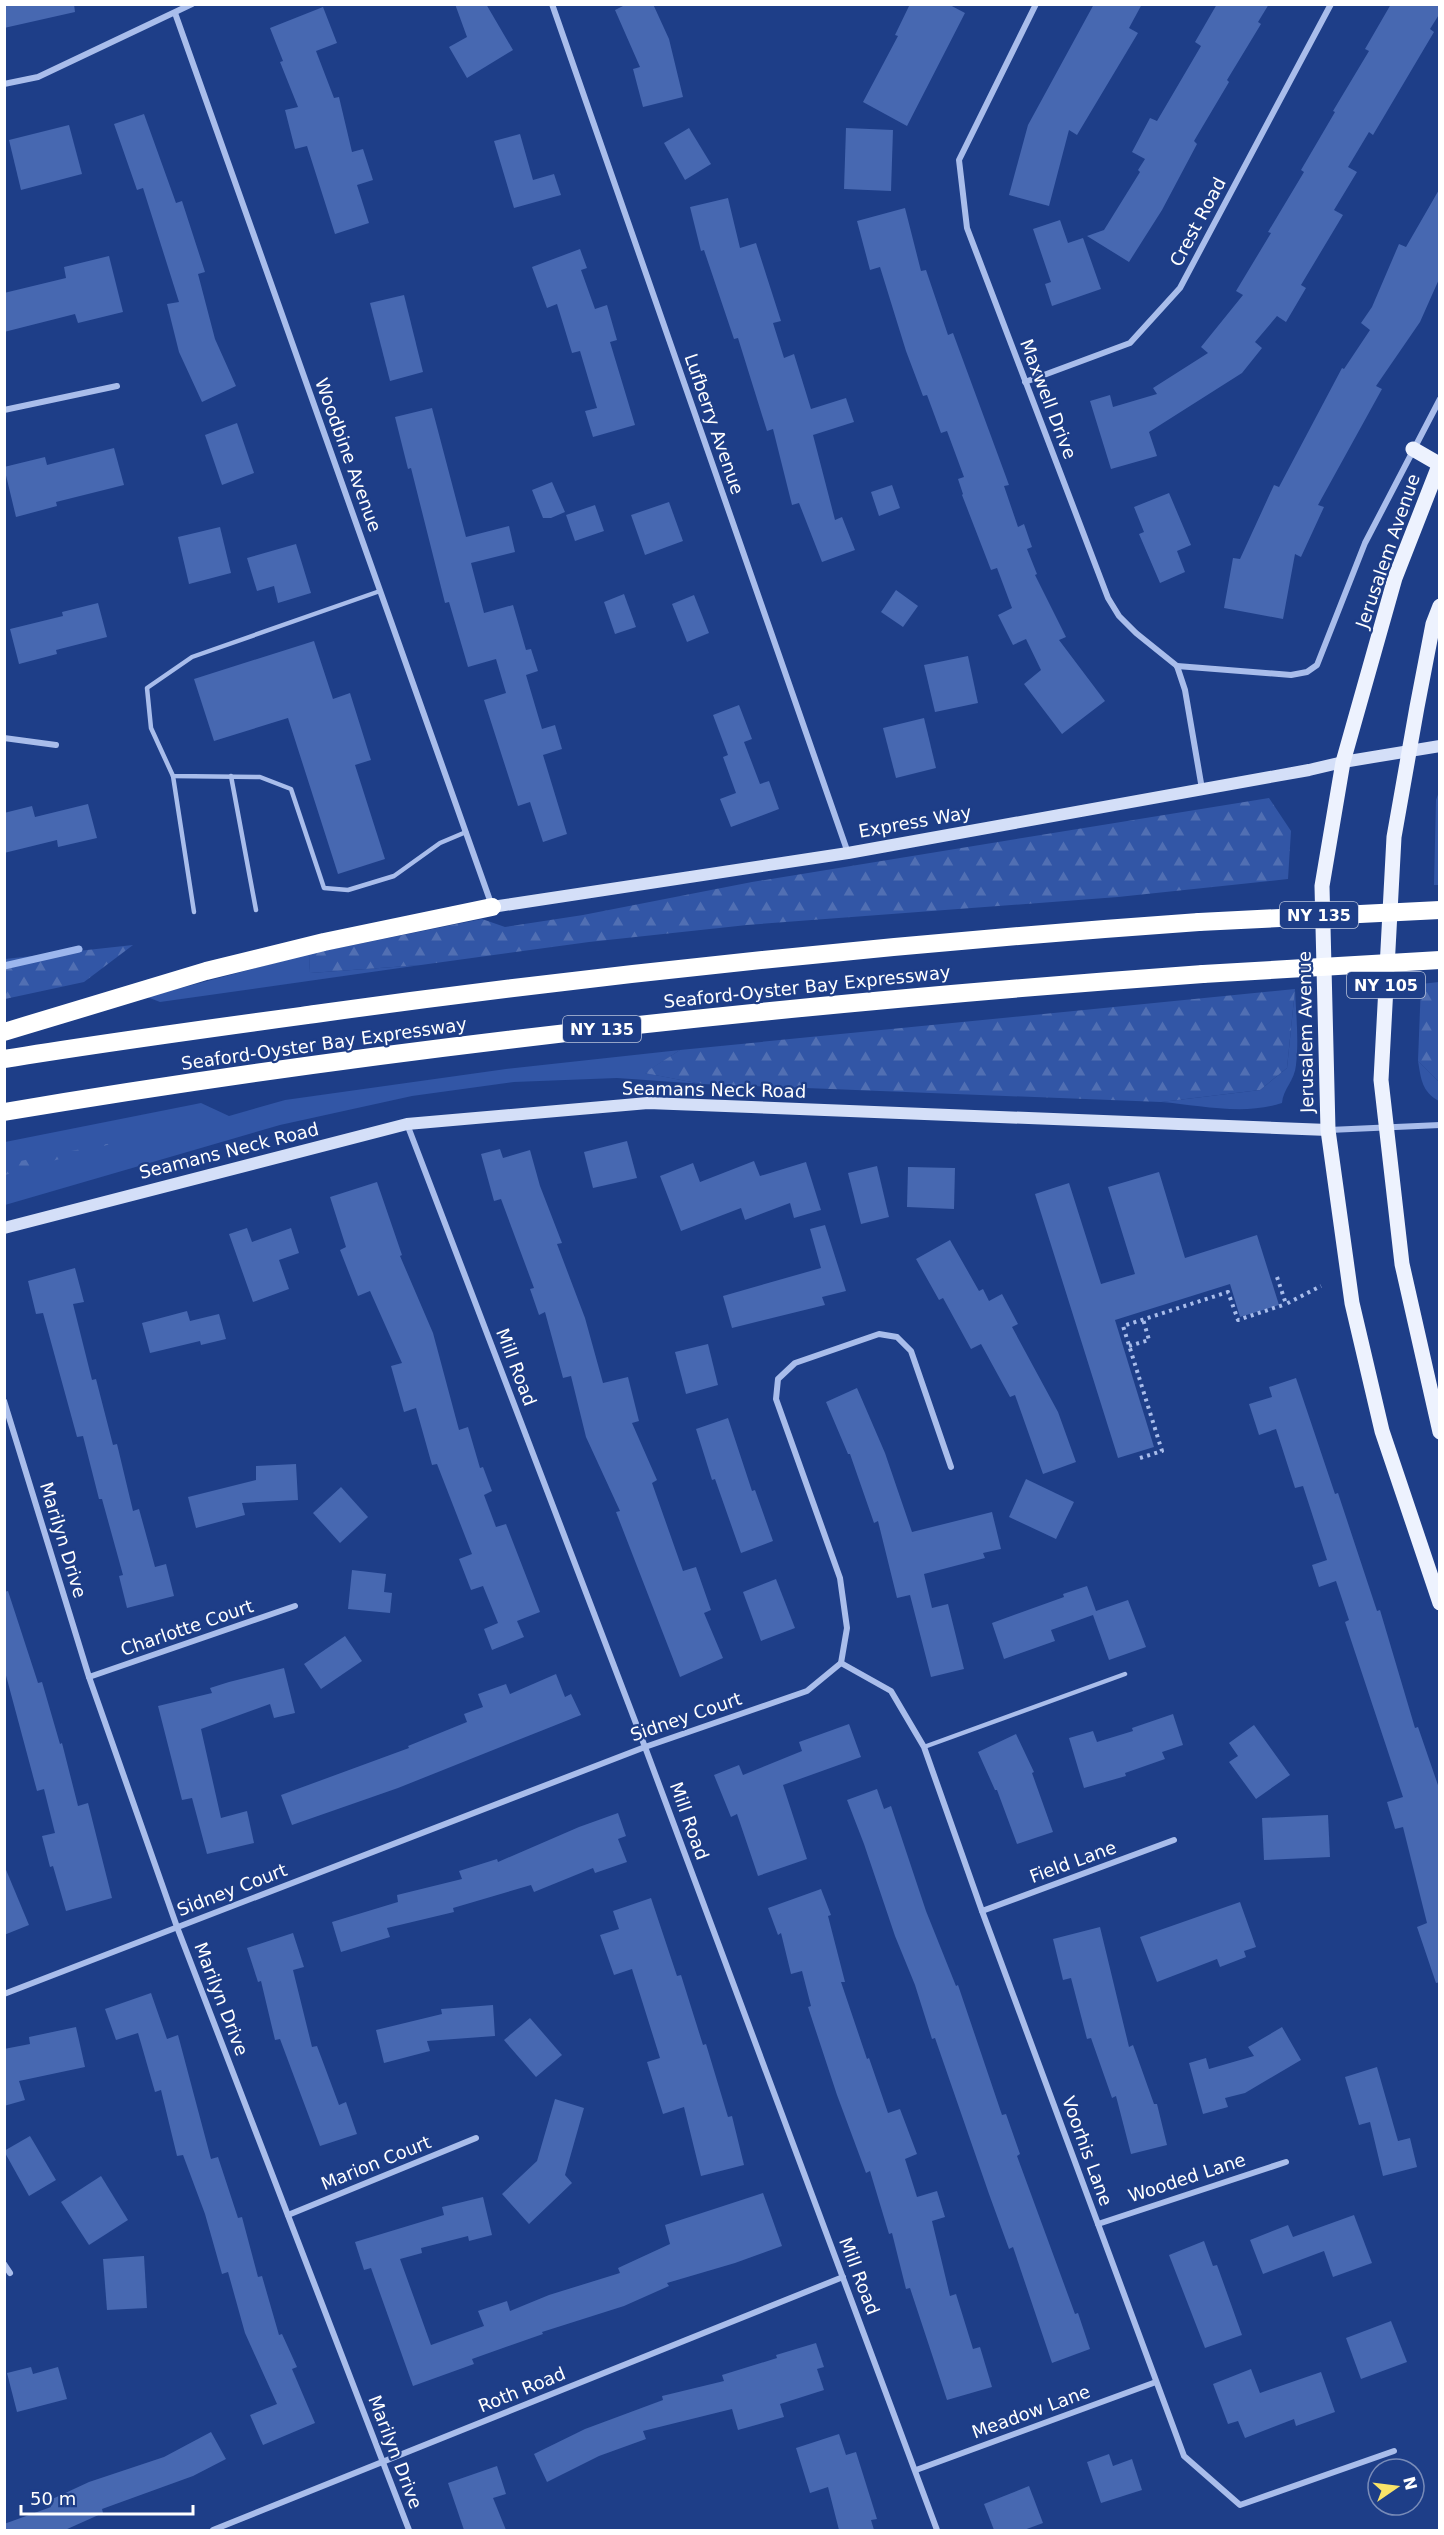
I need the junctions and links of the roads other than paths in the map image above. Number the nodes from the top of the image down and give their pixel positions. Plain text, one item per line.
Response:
1 (192, 4) edge
2 (552, 4) edge
3 (1036, 4) edge
4 (1331, 4) edge
5 (175, 13) junction
6 (4, 84) edge
7 (1025, 382) junction
8 (117, 386) dead end
9 (1440, 399) edge
10 (4, 410) edge
11 (1413, 449) junction
12 (1439, 464) edge
13 (380, 591) junction
14 (1440, 606) edge
15 (1177, 666) junction
16 (4, 738) edge
17 (56, 745) dead end
18 (1440, 746) edge
19 (1409, 751) junction
20 (1343, 762) junction
21 (173, 776) junction
22 (231, 776) junction
23 (1202, 789) junction
24 (466, 832) junction
25 (848, 853) junction
26 (492, 907) junction
27 (256, 910) dead end
28 (1440, 910) edge
29 (194, 912) dead end
30 (1440, 960) edge
31 (4, 1032) edge
32 (4, 1059) edge
33 (4, 1112) edge
34 (407, 1124) junction
35 (1440, 1125) edge
36 (1387, 1128) junction
37 (1328, 1130) junction
38 (4, 1228) edge
39 (4, 1401) edge
40 (1440, 1432) edge
41 (951, 1467) dead end
42 (1440, 1603) edge
43 (295, 1606) dead end
44 (841, 1663) junction
45 (1125, 1674) dead end
46 (89, 1677) junction
47 (645, 1747) junction
48 (924, 1747) junction
49 (1174, 1840) dead end
50 (982, 1911) junction
51 (177, 1928) junction
52 (4, 1994) edge
53 (476, 2138) dead end
54 (1286, 2162) dead end
55 (288, 2215) junction
56 (1098, 2224) junction
57 (4, 2264) edge
58 (10, 2273) dead end
59 (843, 2277) junction
60 (1156, 2382) junction
61 (1394, 2451) dead end
62 (383, 2462) junction
63 (916, 2470) junction
64 (213, 2530) edge
65 (409, 2530) edge
66 (937, 2530) edge

1 - 5 street
2 - 25 street, Lufberry Avenue
3 - 7 street, Maxwell Drive
4 - 7 street, Crest Road
5 - 6 street
5 - 13 street, Woodbine Avenue
7 - 15 street, Maxwell Drive
8 - 10 street
9 - 11 street
11 - 12 main road
11 - 15 street
12 - 20 main road, Jerusalem Avenue / NY 105
13 - 21 lane
13 - 24 street, Woodbine Avenue
14 - 19 main road, NY 105
15 - 23 street
16 - 17 street
18 - 19 street
19 - 20 street
19 - 36 main road, NY 105
20 - 23 street, Express Way
20 - 37 main road, Jerusalem Avenue / NY 105
21 - 22 lane
21 - 29 lane
22 - 24 lane
22 - 27 lane
23 - 25 street, Express Way
24 - 26 street, Woodbine Avenue
25 - 26 street, Express Way
26 - 31 highway
28 - 32 highway, Seaford-Oyster Bay Expressway / NY 135, bridge
30 - 33 highway, Seaford-Oyster Bay Expressway / NY 135, bridge
34 - 37 street, Seamans Neck Road
34 - 38 street, Seamans Neck Road
34 - 47 street, Mill Road
35 - 36 street
36 - 37 street
36 - 40 main road, NY 105
37 - 42 main road, Jerusalem Avenue / NY 105
39 - 46 street, Marilyn Drive
41 - 44 street
43 - 46 street, Charlotte Court
44 - 47 street, Sidney Court
44 - 48 street, Voorhis Lane
45 - 48 lane
46 - 51 street, Marilyn Drive
47 - 51 street, Sidney Court
47 - 59 street, Mill Road
48 - 50 street, Voorhis Lane
49 - 50 street, Field Lane
50 - 56 street, Voorhis Lane
51 - 52 street, Sidney Court
51 - 55 street, Marilyn Drive
53 - 55 street, Marion Court
54 - 56 street, Wooded Lane
55 - 62 street, Marilyn Drive
56 - 60 street, Voorhis Lane
57 - 58 street
59 - 62 street, Roth Road
59 - 63 street, Mill Road
60 - 61 street, Voorhis Lane
60 - 63 street, Meadow Lane
62 - 64 street, Roth Road
62 - 65 street, Marilyn Drive
63 - 66 street, Mill Road

